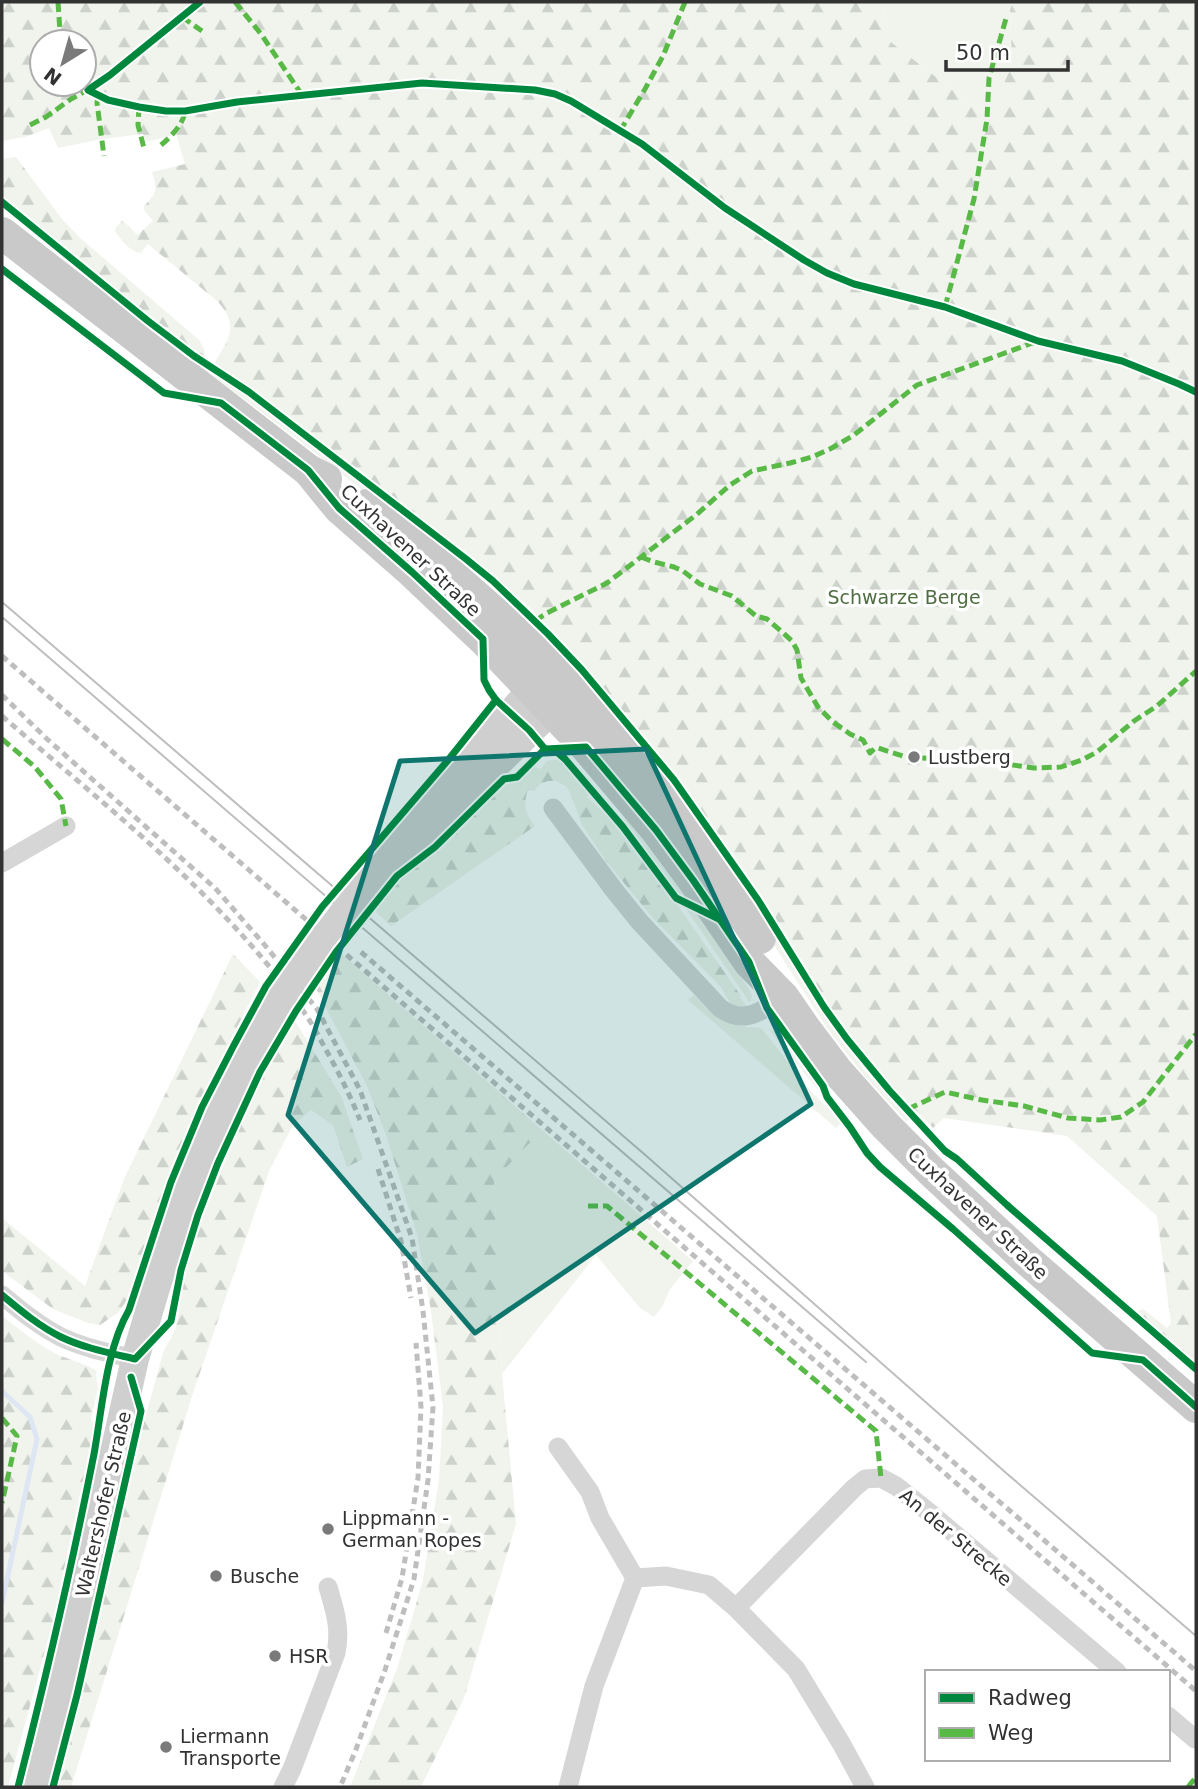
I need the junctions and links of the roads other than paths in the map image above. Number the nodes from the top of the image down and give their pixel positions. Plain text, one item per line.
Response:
1 (2, 233) edge
2 (308, 470) junction
3 (562, 677) junction
4 (542, 699) junction
5 (554, 808) dead end
6 (66, 826) dead end
7 (2, 863) edge
8 (784, 998) junction
9 (2, 1295) edge
10 (135, 1359) junction
11 (1196, 1407) edge
12 (558, 1447) dead end
13 (635, 1578) junction
14 (328, 1587) dead end
15 (736, 1608) junction
16 (1114, 1670) edge
17 (1170, 1718) edge
18 (1195, 1739) edge
19 (36, 1787) edge
20 (283, 1787) edge
21 (568, 1787) edge
22 (865, 1787) edge

1 - 2 main road, Cuxhavener Straße
2 - 3 main road, Cuxhavener Straße
2 - 4 main road, Cuxhavener Straße
3 - 4 main road
3 - 8 main road, Cuxhavener Straße
4 - 8 main road, Cuxhavener Straße
4 - 10 main road, Waltershofer Straße, bridge
5 - 8 street
6 - 7 street
8 - 11 main road, Cuxhavener Straße
9 - 10 street
10 - 19 main road, Waltershofer Straße
12 - 13 street
13 - 15 street
13 - 21 street
14 - 20 street
15 - 16 street, An der Strecke
15 - 22 street
17 - 18 street

